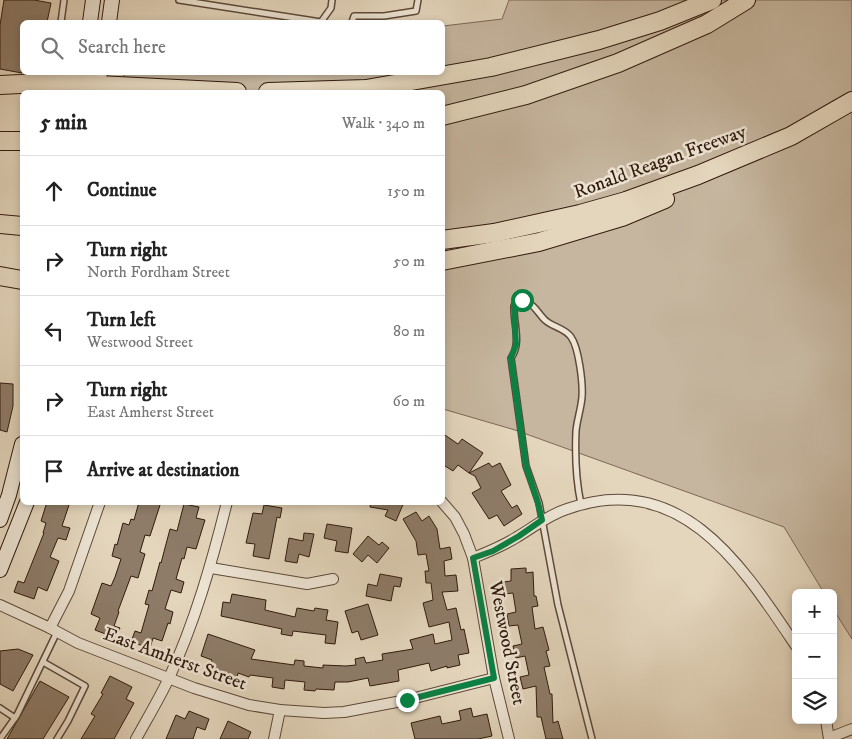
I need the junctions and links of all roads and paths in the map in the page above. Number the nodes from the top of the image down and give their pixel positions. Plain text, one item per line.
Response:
1 (64, 0) edge
2 (93, 0) edge
3 (112, 0) edge
4 (179, 0) edge
5 (332, 0) edge
6 (418, 0) edge
7 (712, 0) edge
8 (746, 0) edge
9 (61, 20) edge
10 (90, 20) edge
11 (108, 20) edge
12 (310, 20) edge
13 (324, 20) edge
14 (353, 20) edge
15 (80, 82) edge
16 (99, 83) edge
17 (0, 85) edge
18 (206, 90) edge
19 (333, 90) edge
20 (852, 101) edge
21 (445, 115) edge
22 (791, 136) junction
23 (0, 141) edge
24 (20, 141) edge
25 (0, 224) edge
26 (20, 226) edge
27 (445, 240) edge
28 (445, 260) edge
29 (0, 276) edge
30 (20, 280) edge
31 (20, 452) edge
32 (581, 504) junction
33 (26, 505) edge
34 (99, 505) edge
35 (226, 505) edge
36 (445, 505) edge
37 (0, 520) edge
38 (542, 520) junction
39 (473, 558) junction
40 (211, 568) junction
41 (0, 570) edge
42 (333, 579) dead end
43 (0, 605) edge
44 (54, 630) junction
45 (792, 640) edge
46 (43, 662) junction
47 (169, 678) junction
48 (494, 678) junction
49 (0, 708) edge
50 (280, 710) junction
51 (15, 718) junction
52 (827, 724) edge
53 (852, 729) edge
54 (829, 738) edge
55 (0, 739) edge
56 (57, 739) edge
57 (136, 739) edge
58 (274, 739) edge
59 (509, 739) edge
60 (592, 739) edge

1 - 9 lane
2 - 10 street
3 - 11 street
4 - 12 lane
5 - 13 lane
6 - 14 lane
7 - 19 highway
8 - 21 highway
15 - 16 highway
15 - 17 highway
16 - 18 highway
20 - 22 highway, Ronald Reagan Freeway
22 - 27 highway, Ronald Reagan Freeway
22 - 28 highway
23 - 24 highway
25 - 26 highway
29 - 30 highway
31 - 37 street
32 - 38 street
32 - 38 lane
32 - 45 street
33 - 41 street
34 - 44 street
35 - 40 street
36 - 39 street, Westwood Street
38 - 39 street
38 - 60 lane
39 - 48 street, Westwood Street
40 - 42 street
40 - 47 street
43 - 44 street, East Amherst Street
44 - 46 lane
44 - 47 street, East Amherst Street
46 - 51 lane
46 - 56 lane
47 - 50 street, East Amherst Street
47 - 57 street
48 - 50 street, East Amherst Street
48 - 59 street, Westwood Street
49 - 51 lane
50 - 58 street
51 - 55 lane
52 - 54 street
53 - 54 street

